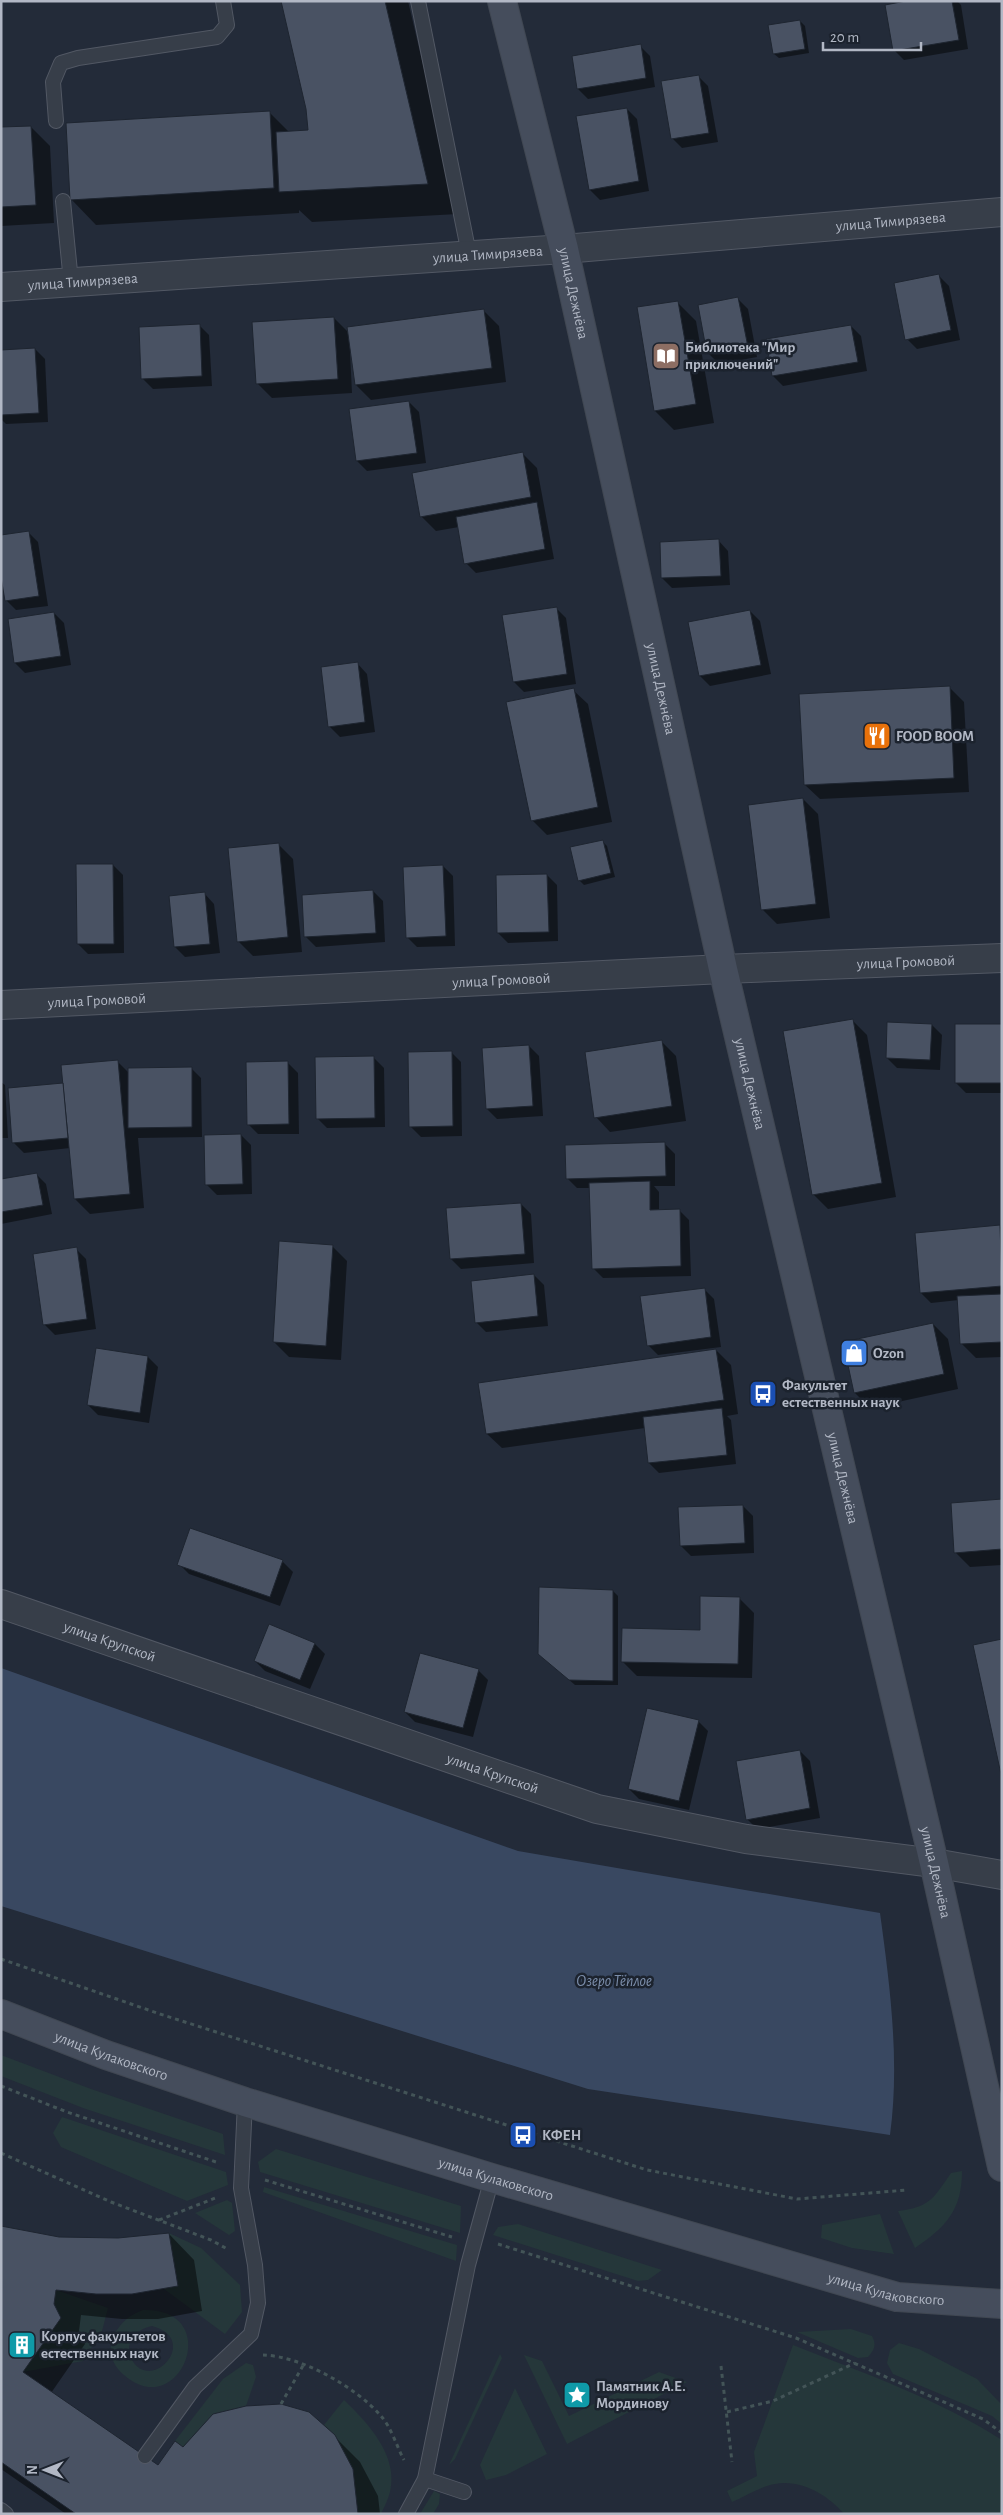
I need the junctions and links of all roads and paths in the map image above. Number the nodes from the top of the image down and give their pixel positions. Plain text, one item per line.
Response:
1 (223, 1) edge
2 (418, 1) edge
3 (502, 1) edge
4 (56, 121) dead end
5 (63, 201) dead end
6 (1002, 212) edge
7 (564, 249) junction
8 (469, 254) junction
9 (71, 282) junction
10 (1, 287) edge
11 (1002, 958) edge
12 (723, 969) junction
13 (1, 1005) edge
14 (1, 1604) edge
15 (934, 1863) junction
16 (1002, 1875) edge
17 (1, 1959) edge
18 (1, 2014) edge
19 (1, 2086) edge
20 (245, 2102) junction
21 (1, 2153) edge
22 (1002, 2167) edge
23 (242, 2172) junction
24 (492, 2178) junction
25 (241, 2188) junction
26 (907, 2190) dead end
27 (159, 2220) junction
28 (474, 2240) junction
29 (255, 2265) junction
30 (1002, 2304) edge
31 (229, 2354) junction
32 (304, 2364) junction
33 (855, 2364) junction
34 (720, 2366) dead end
35 (280, 2404) dead end
36 (726, 2412) junction
37 (1002, 2432) edge
38 (145, 2456) dead end
39 (732, 2462) dead end
40 (404, 2469) dead end
41 (425, 2479) junction
42 (464, 2492) dead end
43 (1, 2510) edge
44 (6, 2514) edge
45 (406, 2514) edge

1 - 4 lane
2 - 8 lane
3 - 7 main road, улица Дежнёва
5 - 9 lane
6 - 7 street, улица Тимирязева
7 - 8 street, улица Тимирязева
7 - 12 main road, улица Дежнёва
8 - 9 street, улица Тимирязева
9 - 10 street, улица Тимирязева
11 - 12 street, улица Громовой
12 - 13 street, улица Громовой
12 - 15 main road, улица Дежнёва
14 - 15 street, улица Крупской
15 - 16 street, улица Крупской
15 - 22 main road, улица Дежнёва
17 - 26 path
18 - 20 main road, улица Кулаковского
19 - 23 path
20 - 23 lane
20 - 24 main road, улица Кулаковского
21 - 27 path
23 - 25 lane
23 - 28 path
24 - 28 lane
24 - 30 main road, улица Кулаковского
25 - 27 path
25 - 29 lane
27 - 29 path
28 - 33 path
28 - 41 lane
29 - 31 lane
31 - 32 path
31 - 38 lane
32 - 35 path
32 - 40 path
33 - 36 path
33 - 37 path
34 - 36 path
36 - 39 path
41 - 42 lane
41 - 45 lane
43 - 44 lane

